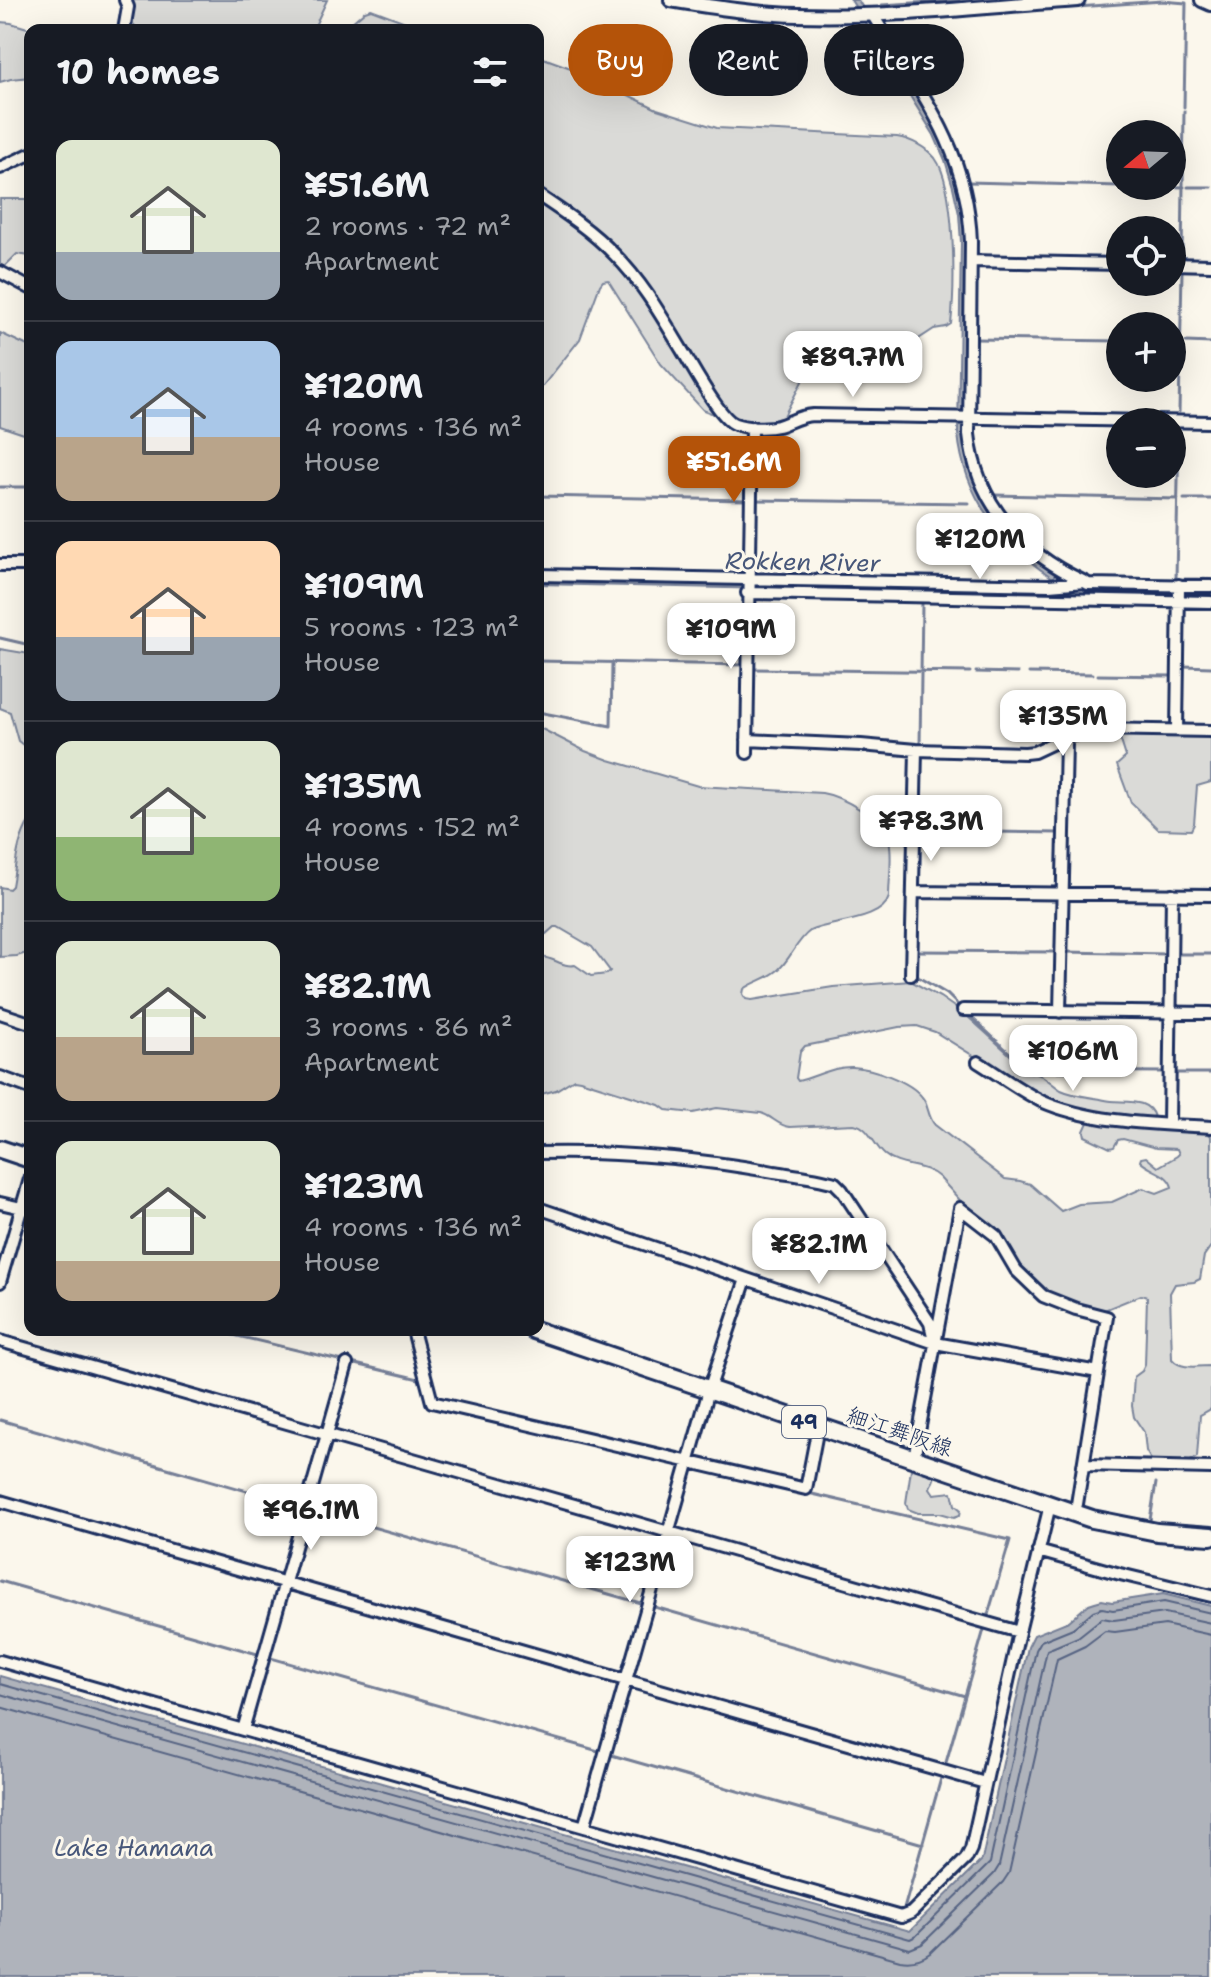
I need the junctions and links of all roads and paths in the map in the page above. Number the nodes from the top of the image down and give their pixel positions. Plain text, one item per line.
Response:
1 (125, 0) edge
2 (671, 0) edge
3 (1078, 0) edge
4 (1202, 0) edge
5 (1211, 4) edge
6 (866, 14) junction
7 (125, 24) edge
8 (24, 157) edge
9 (0, 168) edge
10 (544, 199) edge
11 (971, 261) junction
12 (1106, 264) edge
13 (1186, 264) edge
14 (1211, 265) edge
15 (0, 272) edge
16 (24, 285) edge
17 (964, 418) junction
18 (1211, 422) edge
19 (752, 427) junction
20 (0, 565) edge
21 (24, 565) edge
22 (544, 575) edge
23 (1085, 582) junction
24 (1211, 586) edge
25 (750, 587) junction
26 (1179, 593) junction
27 (1211, 602) edge
28 (1177, 730) junction
29 (1211, 731) edge
30 (1064, 738) junction
31 (747, 740) junction
32 (916, 750) junction
33 (747, 753) dead end
34 (913, 892) junction
35 (1063, 893) junction
36 (1172, 894) junction
37 (1211, 895) edge
38 (911, 975) dead end
39 (963, 1010) dead end
40 (1060, 1012) junction
41 (0, 1013) edge
42 (1171, 1013) junction
43 (1211, 1013) edge
44 (24, 1021) edge
45 (978, 1062) dead end
46 (0, 1077) edge
47 (24, 1086) edge
48 (1169, 1124) junction
49 (1211, 1127) edge
50 (0, 1149) edge
51 (544, 1153) edge
52 (24, 1157) edge
53 (0, 1203) edge
54 (24, 1209) edge
55 (544, 1210) edge
56 (24, 1212) edge
57 (746, 1279) junction
58 (0, 1282) edge
59 (544, 1333) edge
60 (415, 1336) edge
61 (0, 1341) edge
62 (935, 1343) junction
63 (347, 1364) dead end
64 (1098, 1372) junction
65 (709, 1390) junction
66 (818, 1427) junction
67 (327, 1434) junction
68 (914, 1459) junction
69 (689, 1461) junction
70 (1083, 1465) junction
71 (1211, 1468) edge
72 (0, 1501) edge
73 (1050, 1505) junction
74 (1074, 1513) junction
75 (669, 1532) junction
76 (1211, 1536) edge
77 (1038, 1551) junction
78 (285, 1583) junction
79 (1211, 1596) edge
80 (1019, 1632) junction
81 (0, 1661) edge
82 (626, 1680) junction
83 (243, 1730) junction
84 (985, 1783) junction
85 (584, 1827) junction

1 - 7 street
2 - 6 street
3 - 6 street
4 - 5 street
6 - 11 street
8 - 9 street
10 - 19 street
11 - 12 street
11 - 17 street
13 - 14 street
15 - 16 street
17 - 18 street
17 - 19 street
17 - 23 street
19 - 25 street
20 - 21 street
22 - 25 street
23 - 25 street
23 - 26 street
24 - 26 street
25 - 26 street
25 - 31 street
26 - 27 street
26 - 28 street
28 - 29 street
28 - 30 street
30 - 32 street
30 - 35 street
31 - 32 street
31 - 33 street
32 - 34 street
34 - 35 street
34 - 38 street
35 - 36 street
35 - 40 street
36 - 37 street
36 - 42 street
39 - 40 street
40 - 42 street
41 - 44 street
42 - 43 street
42 - 48 street
45 - 48 street
46 - 47 street
48 - 49 street
50 - 52 main road
51 - 62 street
53 - 54 street
55 - 57 street
56 - 58 street
57 - 62 street
57 - 65 street
59 - 65 main road, 細江舞阪線 / 49
60 - 69 street
61 - 67 street
62 - 64 street
62 - 64 street
62 - 68 street
63 - 67 street
64 - 70 street
65 - 66 main road, 細江舞阪線 / 49
65 - 69 street
66 - 68 main road, 細江舞阪線 / 49
66 - 69 street
67 - 75 street
67 - 78 street
68 - 73 main road, 細江舞阪線 / 49
69 - 75 street
70 - 71 street
70 - 74 street
72 - 78 street
73 - 74 main road, 細江舞阪線 / 49
73 - 77 street
74 - 76 main road, 細江舞阪線 / 49
75 - 80 street
75 - 82 street
77 - 79 street
77 - 80 street
78 - 82 street
78 - 83 street
80 - 84 street
81 - 83 street
82 - 84 street
82 - 85 street
83 - 85 street
84 - 85 street

